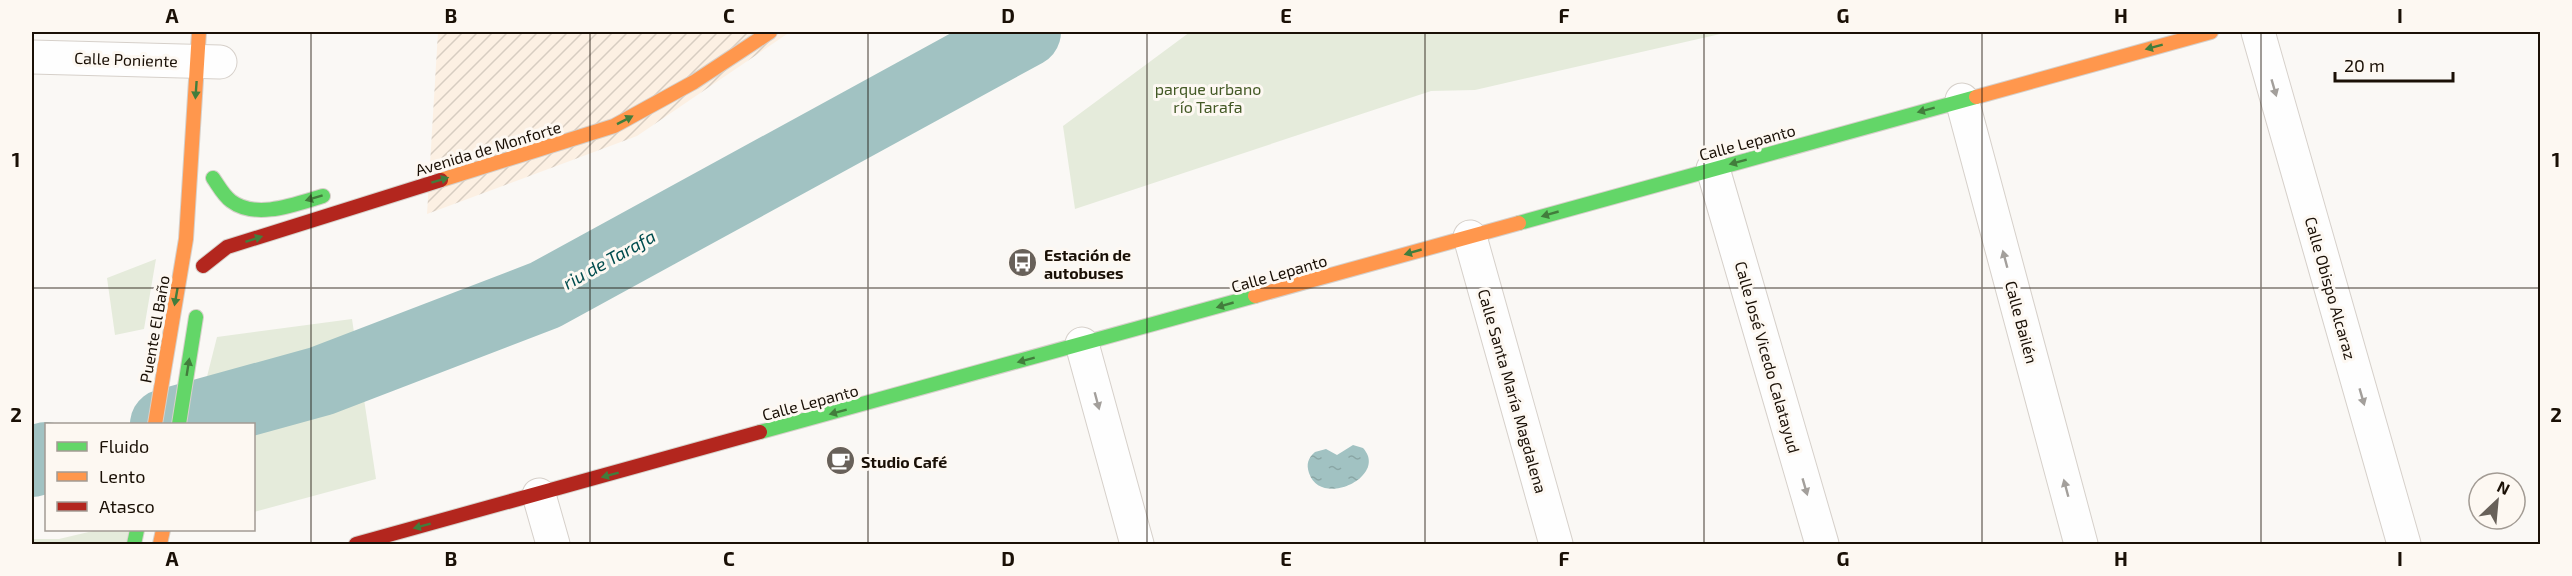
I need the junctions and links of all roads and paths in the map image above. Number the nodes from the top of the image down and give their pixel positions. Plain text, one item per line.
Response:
1 (770, 32) edge
2 (2211, 32) edge
3 (2258, 32) edge
4 (212, 56) edge
5 (32, 57) edge
6 (1962, 100) junction
7 (1713, 169) junction
8 (338, 191) dead end
9 (210, 200) dead end
10 (1470, 237) junction
11 (205, 244) dead end
12 (203, 266) junction
13 (201, 284) dead end
14 (197, 308) dead end
15 (1082, 344) junction
16 (155, 423) edge
17 (179, 423) edge
18 (539, 495) junction
19 (356, 544) edge
20 (553, 544) edge
21 (1137, 544) edge
22 (1556, 544) edge
23 (1822, 544) edge
24 (2081, 544) edge
25 (2404, 544) edge

12 -> 1 street, Avenida de Monforte
2 -> 6 street, Calle Lepanto
3 -> 25 street, Calle Obispo Alcaraz
4 - 5 street, Calle Poniente
4 -> 16 street, Puente El Baño
6 -> 7 street, Calle Lepanto
24 -> 6 street, Calle Bailén
7 -> 10 street, Calle Lepanto
7 -> 23 street, Calle José Vicedo Calatayud
8 -> 9 street
10 -> 15 street, Calle Lepanto
10 - 22 street, Calle Santa María Magdalena
11 - 12 street
12 - 13 street
17 -> 14 street
15 -> 18 street, Calle Lepanto
15 -> 21 street
18 -> 19 street, Calle Lepanto
18 - 20 street

